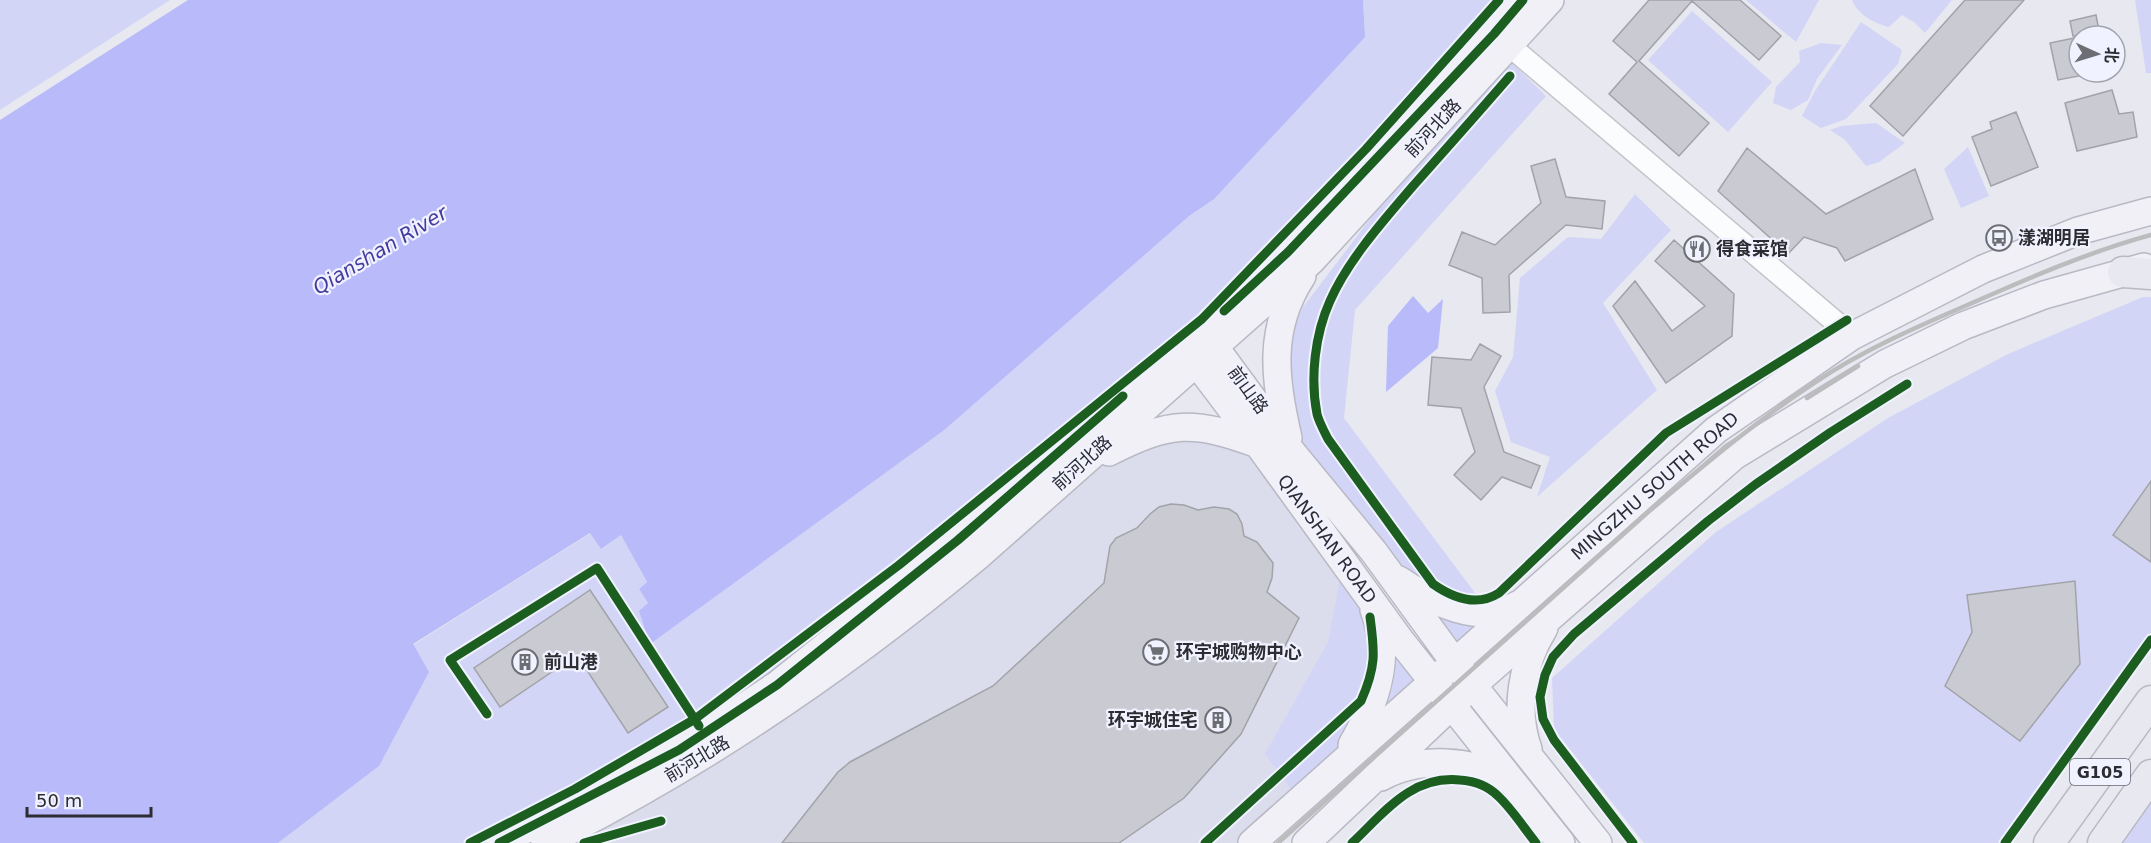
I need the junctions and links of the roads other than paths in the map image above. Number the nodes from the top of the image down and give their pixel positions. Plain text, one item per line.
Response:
1 (1523, 0) edge
2 (1550, 0) edge
3 (1502, 39) junction
4 (2151, 210) edge
5 (1311, 261) junction
6 (2142, 270) edge
7 (1852, 336) junction
8 (1199, 346) junction
9 (1716, 430) junction
10 (1258, 444) junction
11 (1291, 451) junction
12 (1734, 456) junction
13 (1073, 471) junction
14 (1387, 571) junction
15 (1366, 592) junction
16 (1525, 599) junction
17 (1552, 616) junction
18 (1455, 663) junction
19 (1432, 682) junction
20 (1474, 684) junction
21 (2151, 701) edge
22 (1453, 704) junction
23 (1536, 764) junction
24 (1333, 770) junction
25 (2151, 774) edge
26 (1514, 782) junction
27 (1369, 784) junction
28 (499, 843) edge
29 (545, 843) edge
30 (1252, 843) edge
31 (1306, 843) edge
32 (1561, 843) edge
33 (1598, 843) edge
34 (2049, 843) edge
35 (2103, 843) edge

1 - 3 main road, 前河北路
2 - 3 main road, 前河北路
3 - 5 main road, 前河北路
3 - 7 street
3 - 8 main road, 前河北路
4 - 7 main road, MINGZHU SOUTH ROAD
5 - 8 main road, 前河北路
5 - 11 main road
6 - 12 main road, MINGZHU SOUTH ROAD
7 - 9 main road, MINGZHU SOUTH ROAD
8 - 10 main road, QIANSHAN ROAD
8 - 11 main road, 前山路
8 - 13 main road, 前河北路
8 - 28 main road, 前河北路
9 - 12 main road
9 - 16 main road, MINGZHU SOUTH ROAD
10 - 13 main road
10 - 15 main road, QIANSHAN ROAD
11 - 14 main road, QIANSHAN ROAD
12 - 17 main road, MINGZHU SOUTH ROAD
13 - 29 main road, 前河北路
14 - 16 main road
14 - 18 main road, QIANSHAN ROAD
15 - 19 main road, QIANSHAN ROAD
15 - 24 main road
16 - 18 main road, MINGZHU SOUTH ROAD
17 - 20 main road, MINGZHU SOUTH ROAD
17 - 23 main road
18 - 19 main road, MINGZHU SOUTH ROAD
18 - 20 main road, QIANSHAN ROAD
19 - 22 main road, QIANSHAN ROAD
19 - 24 main road, MINGZHU SOUTH ROAD
20 - 22 main road, MINGZHU SOUTH ROAD
20 - 23 main road, QIANSHAN ROAD
21 - 34 highway, G105
22 - 26 main road, QIANSHAN ROAD
22 - 27 main road, MINGZHU SOUTH ROAD
23 - 33 main road, QIANSHAN ROAD
24 - 30 main road, MINGZHU SOUTH ROAD
25 - 35 highway, G105
26 - 27 main road
26 - 32 main road, QIANSHAN ROAD
27 - 31 main road, MINGZHU SOUTH ROAD

